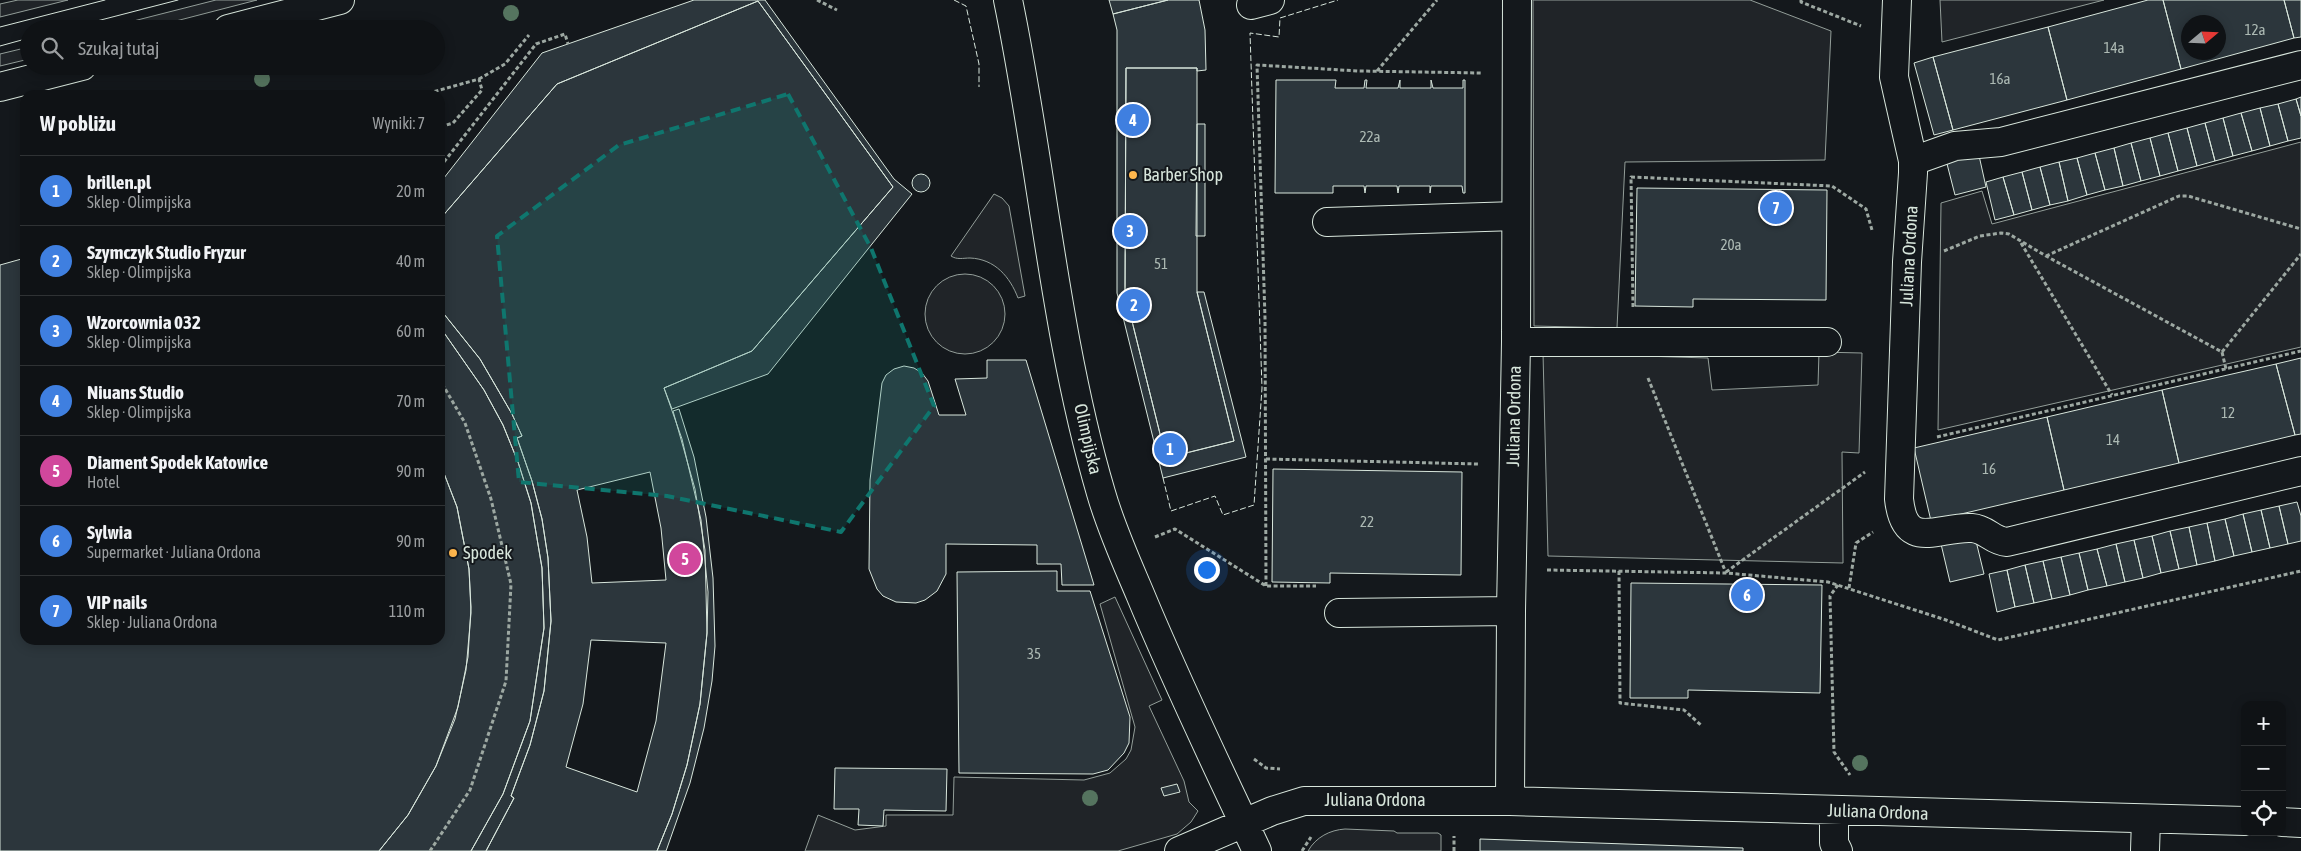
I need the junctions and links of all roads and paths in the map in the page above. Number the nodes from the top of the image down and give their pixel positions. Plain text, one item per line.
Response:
1 (340, 0) edge
2 (817, 0) edge
3 (1008, 0) edge
4 (1437, 0) edge
5 (1516, 0) edge
6 (1801, 0) edge
7 (1897, 0) edge
8 (836, 10) dead end
9 (263, 20) edge
10 (1861, 26) dead end
11 (529, 35) dead end
12 (568, 44) dead end
13 (2301, 65) edge
14 (1377, 71) dead end
15 (47, 75) edge
16 (479, 79) junction
17 (0, 87) edge
18 (440, 90) edge
19 (445, 125) edge
20 (1912, 160) junction
21 (445, 161) edge
22 (1516, 216) junction
23 (1327, 222) dead end
24 (2301, 229) edge
25 (1872, 232) dead end
26 (2021, 242) junction
27 (1940, 253) dead end
28 (2301, 254) edge
29 (2046, 256) junction
30 (1516, 342) junction
31 (1633, 342) junction
32 (1827, 342) dead end
33 (2222, 352) junction
34 (2301, 352) edge
35 (2226, 369) junction
36 (445, 389) edge
37 (2112, 396) junction
38 (1900, 447) junction
39 (1266, 459) dead end
40 (1482, 464) dead end
41 (2301, 471) edge
42 (1900, 515) junction
43 (1150, 540) dead end
44 (1511, 569) junction
45 (1619, 571) junction
46 (2301, 571) edge
47 (1726, 573) junction
48 (1838, 585) junction
49 (1266, 586) dead end
50 (1849, 588) junction
51 (1510, 611) junction
52 (1339, 613) dead end
53 (1702, 726) dead end
54 (1851, 778) dead end
55 (1510, 801) junction
56 (1834, 810) junction
57 (2146, 819) junction
58 (2241, 821) edge
59 (2286, 822) edge
60 (1244, 823) junction
61 (2301, 823) edge
62 (1454, 828) dead end
63 (430, 851) edge
64 (1179, 851) edge
65 (1257, 851) edge
66 (1454, 851) edge
67 (1838, 851) edge
68 (2145, 851) edge

1 - 9 street
2 - 8 path
3 - 60 street, Olimpijska
4 - 14 path
5 - 22 street, Juliana Ordona
6 - 10 path
7 - 20 street, Juliana Ordona
11 - 16 path
12 - 21 path
13 - 20 street
15 - 17 street
16 - 18 path
16 - 19 path
20 - 38 street, Juliana Ordona
22 - 23 street
22 - 30 street, Juliana Ordona
24 - 29 path
25 - 31 path
26 - 27 path
26 - 29 path
26 - 37 path
28 - 33 path
29 - 33 path
30 - 31 street, Juliana Ordona
30 - 44 street, Juliana Ordona
31 - 32 street, Juliana Ordona
31 - 47 path
33 - 35 path
34 - 35 path
35 - 37 path
36 - 63 path
37 - 38 path
38 - 42 street, Juliana Ordona
38 - 47 path
39 - 40 path
41 - 42 street
42 - 50 path
43 - 49 path
44 - 45 path
44 - 51 street, Juliana Ordona
45 - 47 path
45 - 53 path
46 - 50 path
47 - 48 path
48 - 50 path
48 - 54 path
51 - 52 street
51 - 55 street, Juliana Ordona
55 - 56 street, Juliana Ordona
55 - 60 street, Juliana Ordona
56 - 57 street, Juliana Ordona
56 - 67 street
57 - 58 street, Juliana Ordona
57 - 68 street
59 - 61 street
60 - 64 street, Juliana Ordona
60 - 65 street, Olimpijska
62 - 66 path

